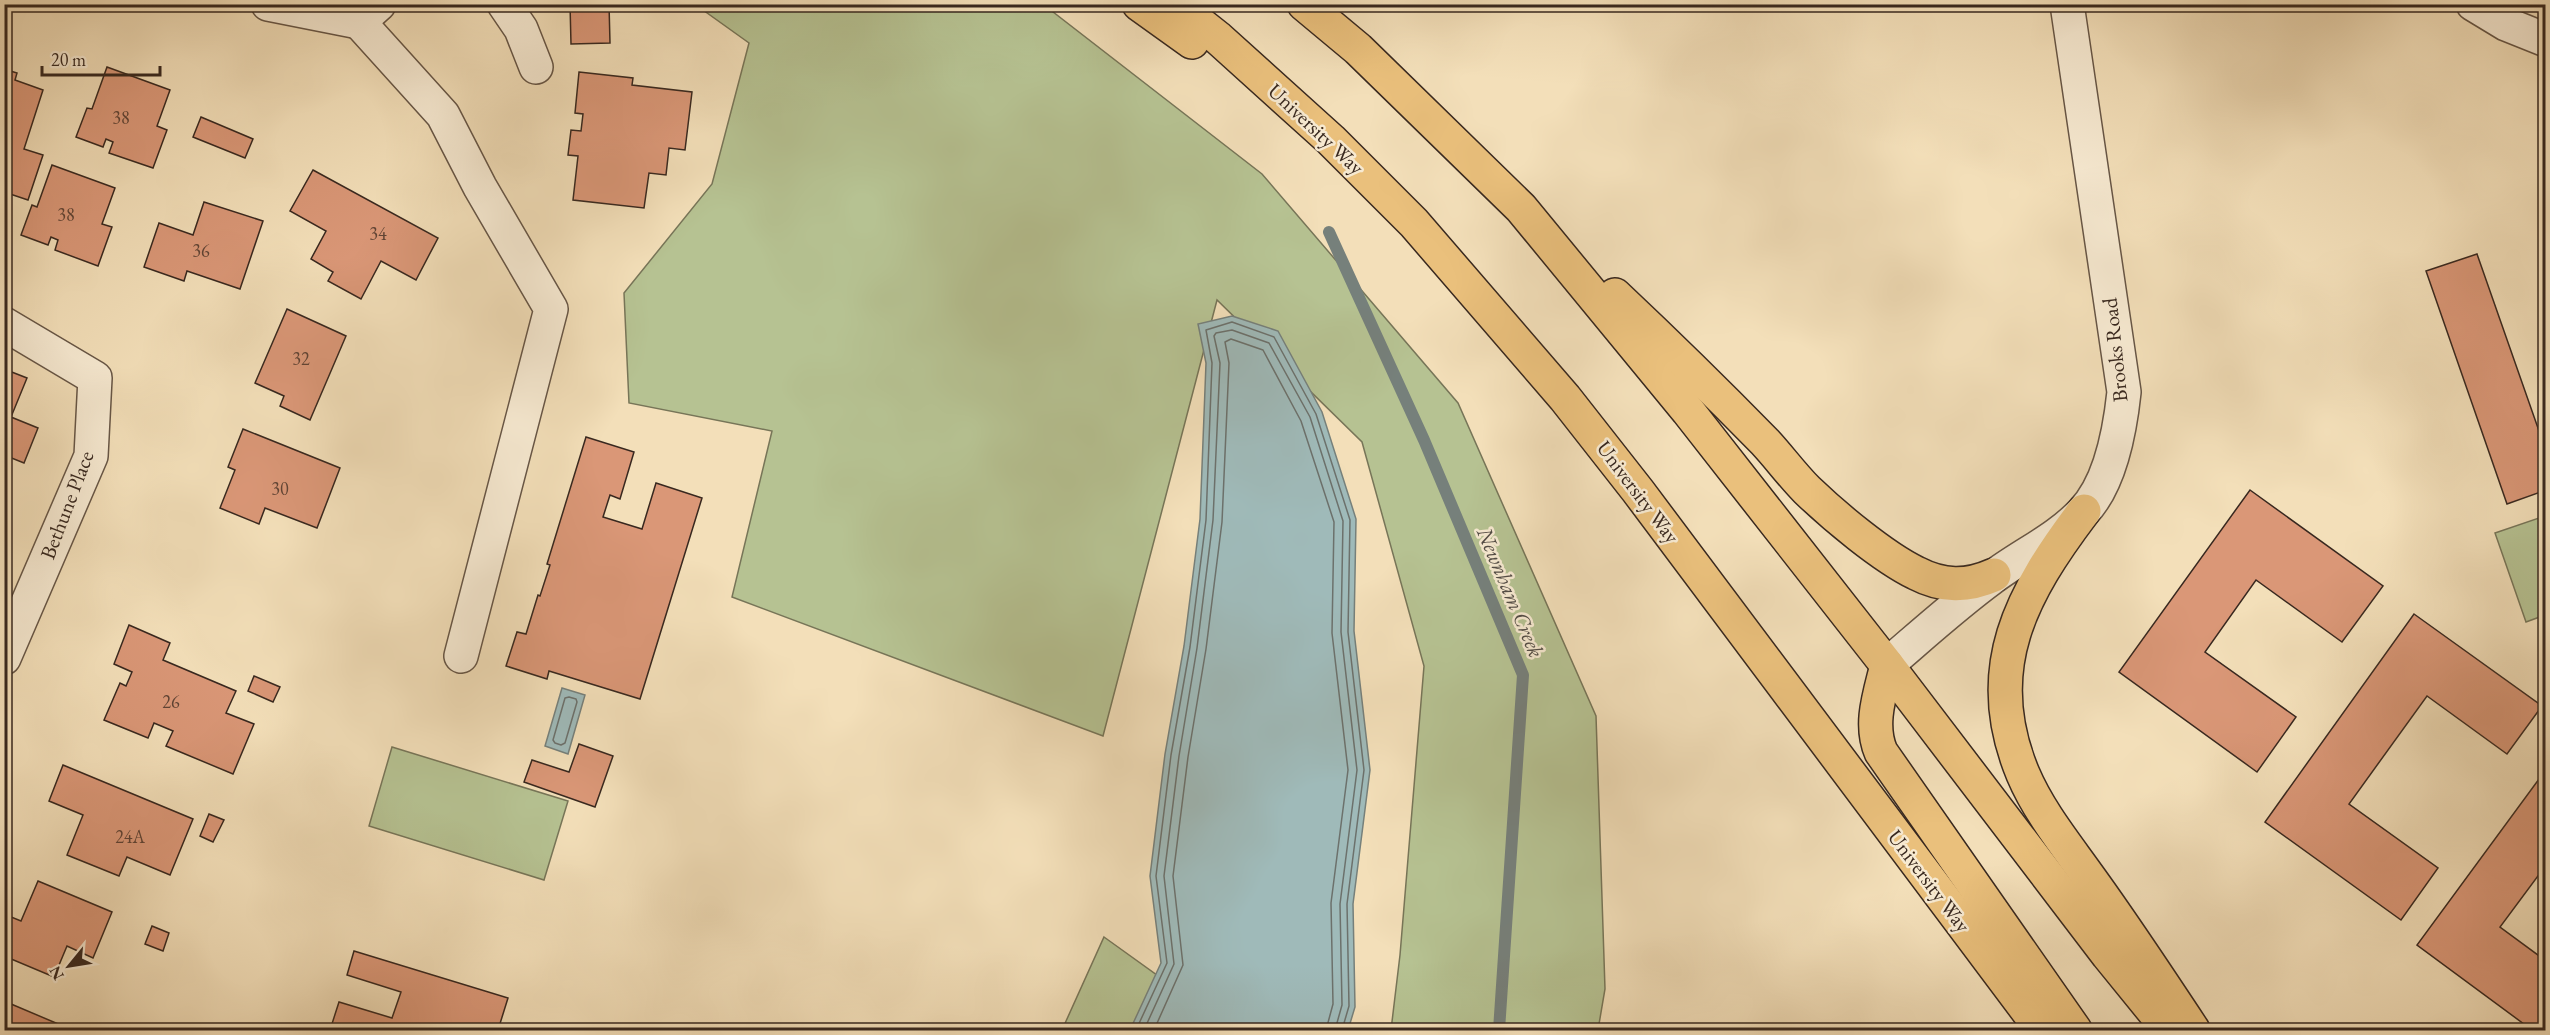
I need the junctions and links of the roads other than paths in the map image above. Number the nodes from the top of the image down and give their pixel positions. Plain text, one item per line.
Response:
1 (268, 4) edge
2 (504, 4) edge
3 (1139, 4) edge
4 (1175, 4) edge
5 (1304, 4) edge
6 (2067, 4) edge
7 (2473, 4) edge
8 (369, 13) edge
9 (2546, 40) edge
10 (536, 67) dead end
11 (1331, 140) junction
12 (1521, 208) junction
13 (4, 324) edge
14 (2084, 511) junction
15 (1994, 575) junction
16 (461, 656) dead end
17 (4, 658) edge
18 (1887, 665) junction
19 (2042, 1030) edge
20 (2075, 1030) edge
21 (2169, 1030) edge
22 (2193, 1030) edge

1 - 8 street
2 - 10 street
3 - 11 main road
4 - 11 main road, University Way
5 - 12 main road
6 - 14 street, Brooks Road
7 - 9 street
8 - 16 street
11 - 19 main road, University Way
12 - 15 main road
12 - 18 main road
13 - 17 street, Bethune Place
14 - 15 street, Brooks Road
14 - 22 main road
15 - 18 street, Brooks Road
18 - 20 main road
18 - 21 main road

